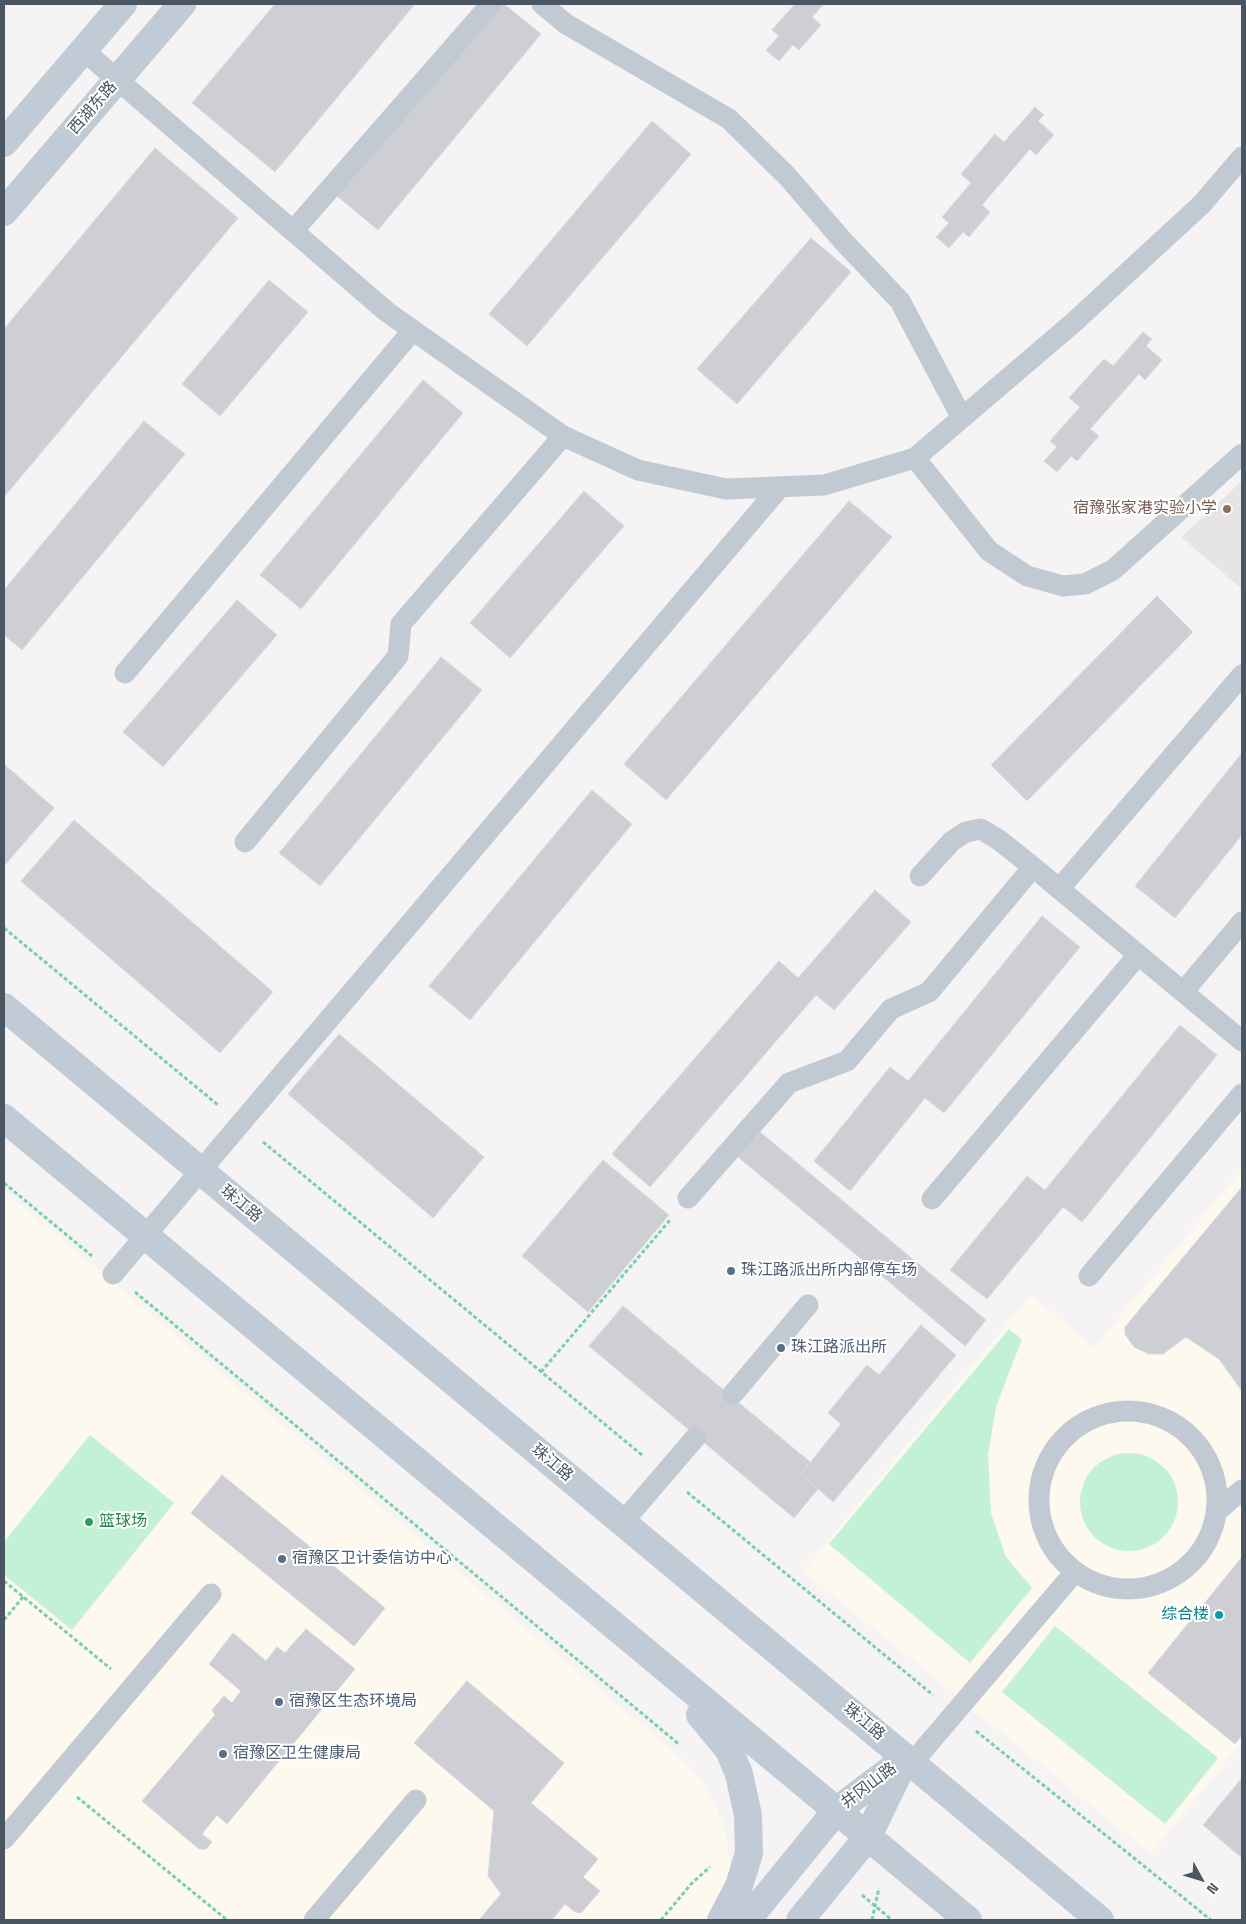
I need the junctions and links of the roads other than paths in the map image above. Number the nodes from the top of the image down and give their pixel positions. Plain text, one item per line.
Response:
1 (123, 4) edge
2 (182, 4) edge
3 (491, 4) edge
4 (542, 4) edge
5 (83, 50) junction
6 (117, 80) junction
7 (4, 143) edge
8 (1242, 157) edge
9 (4, 212) edge
10 (293, 231) junction
11 (413, 330) junction
12 (962, 418) junction
13 (563, 436) junction
14 (1242, 454) edge
15 (916, 458) junction
16 (780, 487) junction
17 (125, 673) dead end
18 (1242, 674) edge
19 (245, 842) dead end
20 (1033, 867) junction
21 (920, 876) dead end
22 (1059, 889) junction
23 (1242, 922) edge
24 (1138, 955) junction
25 (1183, 992) junction
26 (4, 1007) edge
27 (1242, 1041) edge
28 (1242, 1094) edge
29 (4, 1118) edge
30 (200, 1170) junction
31 (688, 1198) road end
32 (932, 1198) dead end
33 (144, 1235) junction
34 (113, 1274) road end
35 (1089, 1276) dead end
36 (808, 1305) dead end
37 (733, 1394) dead end
38 (696, 1438) dead end
39 (1242, 1490) edge
40 (1216, 1512) junction
41 (624, 1522) junction
42 (1074, 1573) junction
43 (211, 1594) dead end
44 (660, 1665) junction
45 (909, 1760) junction
46 (416, 1800) dead end
47 (836, 1811) junction
48 (867, 1838) junction
49 (4, 1839) edge
50 (314, 1920) edge
51 (721, 1920) edge
52 (747, 1920) edge
53 (800, 1920) edge
54 (968, 1920) edge
55 (1100, 1920) edge

1 - 5 street
2 - 6 street, 西湖东路
3 - 10 lane
4 - 12 lane
5 - 6 lane
5 - 7 street
6 - 9 street, 西湖东路
6 - 10 lane
8 - 12 lane
10 - 11 lane
11 - 13 lane
11 - 17 lane
12 - 15 lane
13 - 16 lane
13 - 19 lane
14 - 15 lane
15 - 16 lane
16 - 30 lane
18 - 22 lane
20 - 21 lane
20 - 22 lane
20 - 31 lane
22 - 24 lane
23 - 25 lane
24 - 25 lane
24 - 32 lane
25 - 27 lane
26 - 30 street, 珠江路
28 - 35 lane
29 - 33 street
30 - 33 lane
30 - 41 street, 珠江路
33 - 34 lane
33 - 44 street
36 - 37 lane
38 - 41 lane
39 - 40 lane
40 - 42 lane
40 - 42 lane
41 - 45 street, 珠江路
42 - 45 lane
43 - 49 lane
44 - 47 street
44 - 51 street
45 - 47 street, 井冈山路
45 - 48 street, 井冈山路
45 - 55 street, 珠江路
46 - 50 lane
47 - 48 street
47 - 52 street, 井冈山路
48 - 53 street, 井冈山路
48 - 54 street

